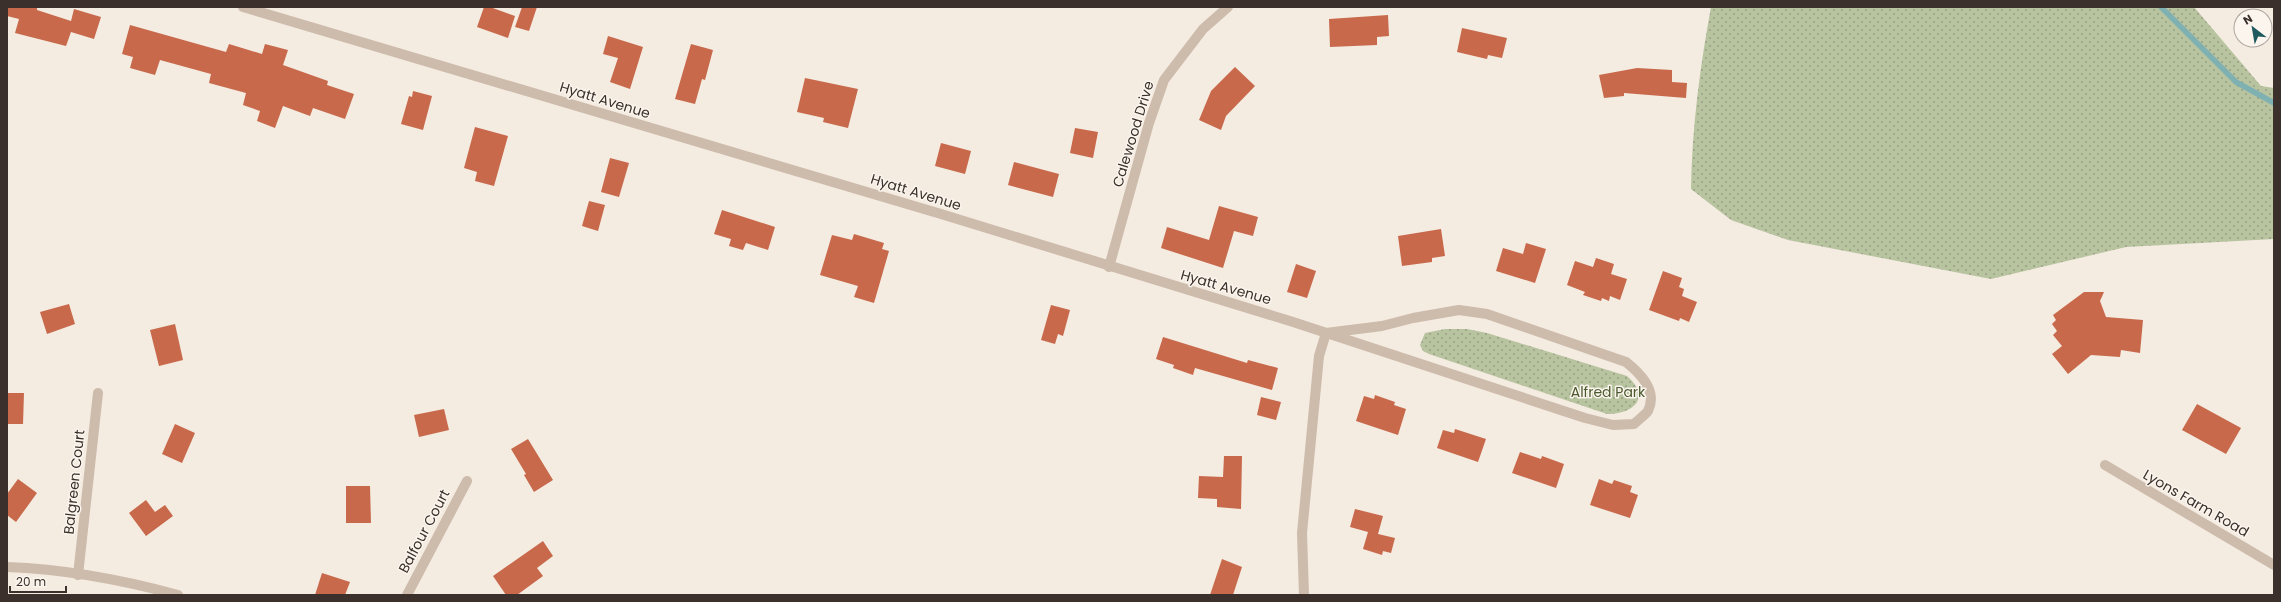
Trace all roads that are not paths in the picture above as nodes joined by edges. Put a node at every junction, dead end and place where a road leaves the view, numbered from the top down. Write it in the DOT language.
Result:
graph roads {
  1 [pos="243,7"];
  2 [pos="1228,7"];
  3 [pos="1109,267"];
  4 [pos="1326,333"];
  5 [pos="98,393"];
  6 [pos="2105,466"];
  7 [pos="467,481"];
  8 [pos="2274,565"];
  9 [pos="7,567"];
  10 [pos="78,575"];
  11 [pos="178,595"];
  12 [pos="407,595"];
  13 [pos="1304,595"];
  1 -- 3 [label="street, Hyatt Avenue"];
  2 -- 3 [label="street, Calewood Drive"];
  3 -- 4 [label="street, Hyatt Avenue"];
  4 -- 4 [label="street"];
  4 -- 13 [label="street"];
  5 -- 10 [label="street, Balgreen Court"];
  6 -- 8 [label="street, Lyons Farm Road"];
  7 -- 12 [label="street, Balfour Court"];
  9 -- 10 [label="street"];
  10 -- 11 [label="street"];
}
